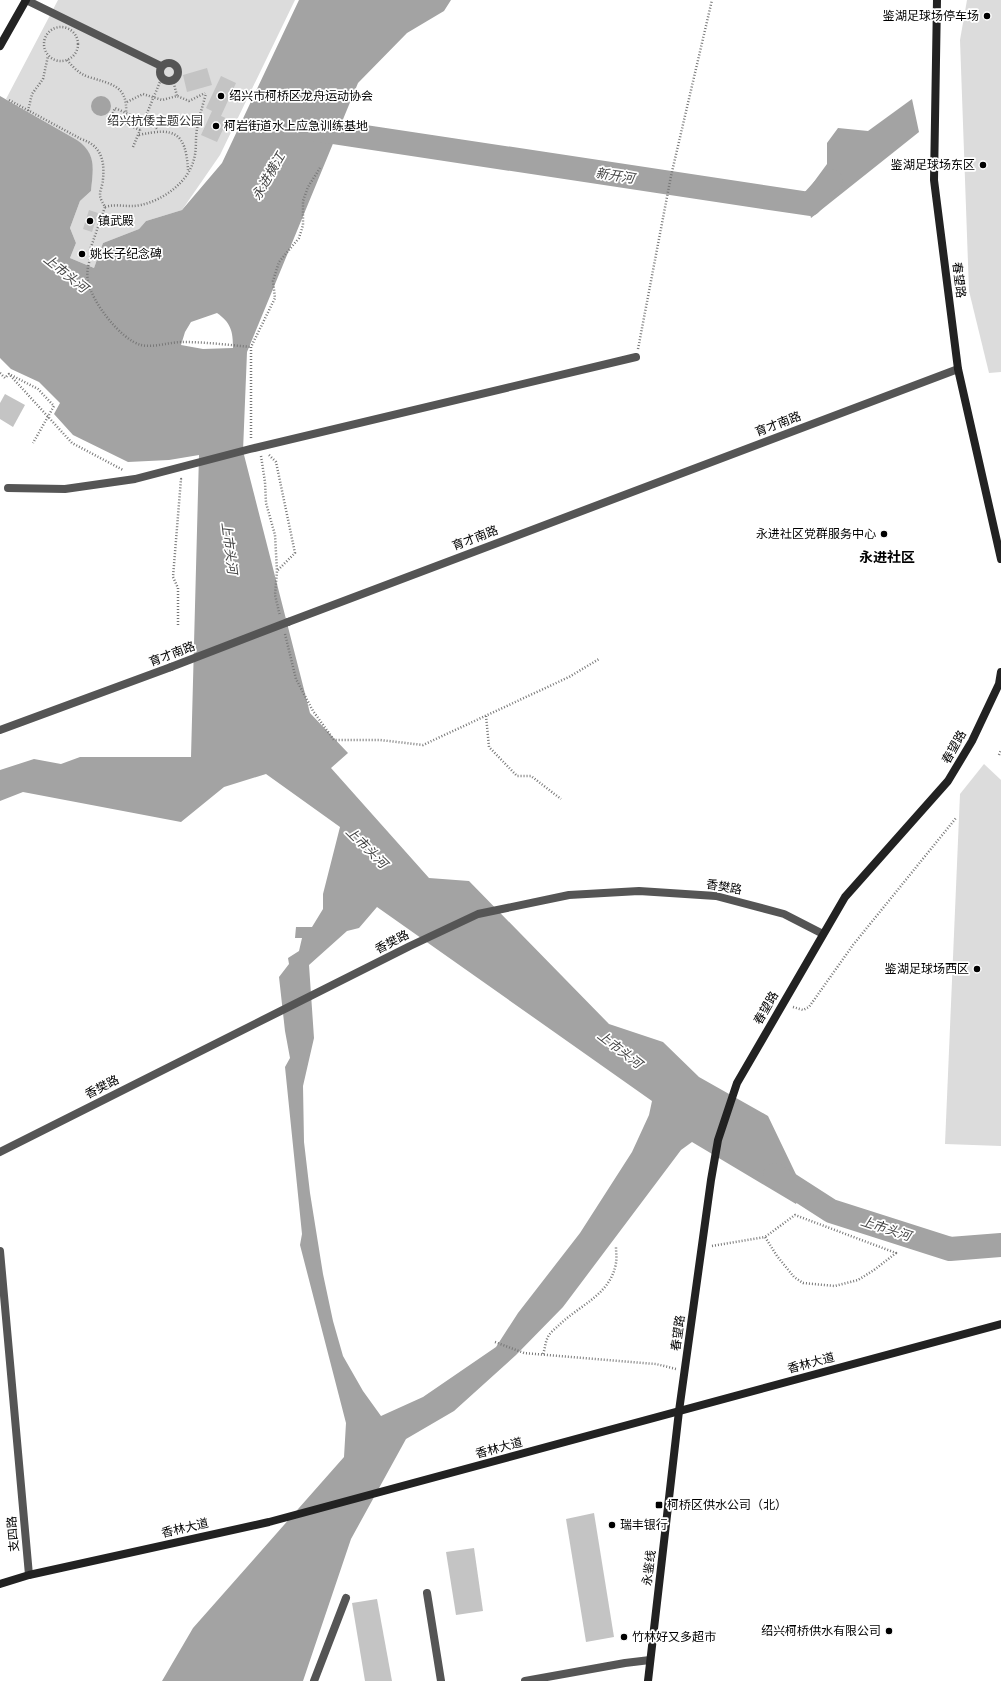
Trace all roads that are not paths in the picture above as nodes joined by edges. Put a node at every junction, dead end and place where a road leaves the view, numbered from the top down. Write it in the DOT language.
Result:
graph roads {
  1 [pos="26,0"];
  2 [pos="938,0"];
  3 [pos="0,46"];
  4 [pos="161,66"];
  5 [pos="636,357"];
  6 [pos="958,369"];
  7 [pos="8,488"];
  8 [pos="1001,559"];
  9 [pos="1001,672"];
  10 [pos="0,730"];
  11 [pos="823,934"];
  12 [pos="0,1152"];
  13 [pos="0,1251"];
  14 [pos="1001,1324"];
  15 [pos="679,1411"];
  16 [pos="29,1575"];
  17 [pos="0,1584"];
  18 [pos="427,1593"];
  19 [pos="346,1598"];
  20 [pos="650,1660"];
  21 [pos="314,1681"];
  22 [pos="441,1681"];
  23 [pos="525,1681"];
  24 [pos="648,1681"];
  1 -- 3 [label="street"];
  1 -- 4 [label="street"];
  2 -- 6 [label="street, 春望路"];
  4 -- 4 [label="street"];
  5 -- 7 [label="street"];
  6 -- 8 [label="street, 春望路"];
  6 -- 10 [label="street, 育才南路, bridge"];
  9 -- 11 [label="street, 春望路"];
  11 -- 12 [label="street, 香樊路"];
  11 -- 15 [label="street, 春望路"];
  13 -- 16 [label="street, 支四路"];
  14 -- 15 [label="street, 香林大道"];
  15 -- 16 [label="street, 香林大道"];
  15 -- 20 [label="street, 永鉴线"];
  16 -- 17 [label="street, 香林大道"];
  18 -- 22 [label="street"];
  19 -- 21 [label="street"];
  20 -- 23 [label="street"];
  20 -- 24 [label="street, 永鉴线"];
}
